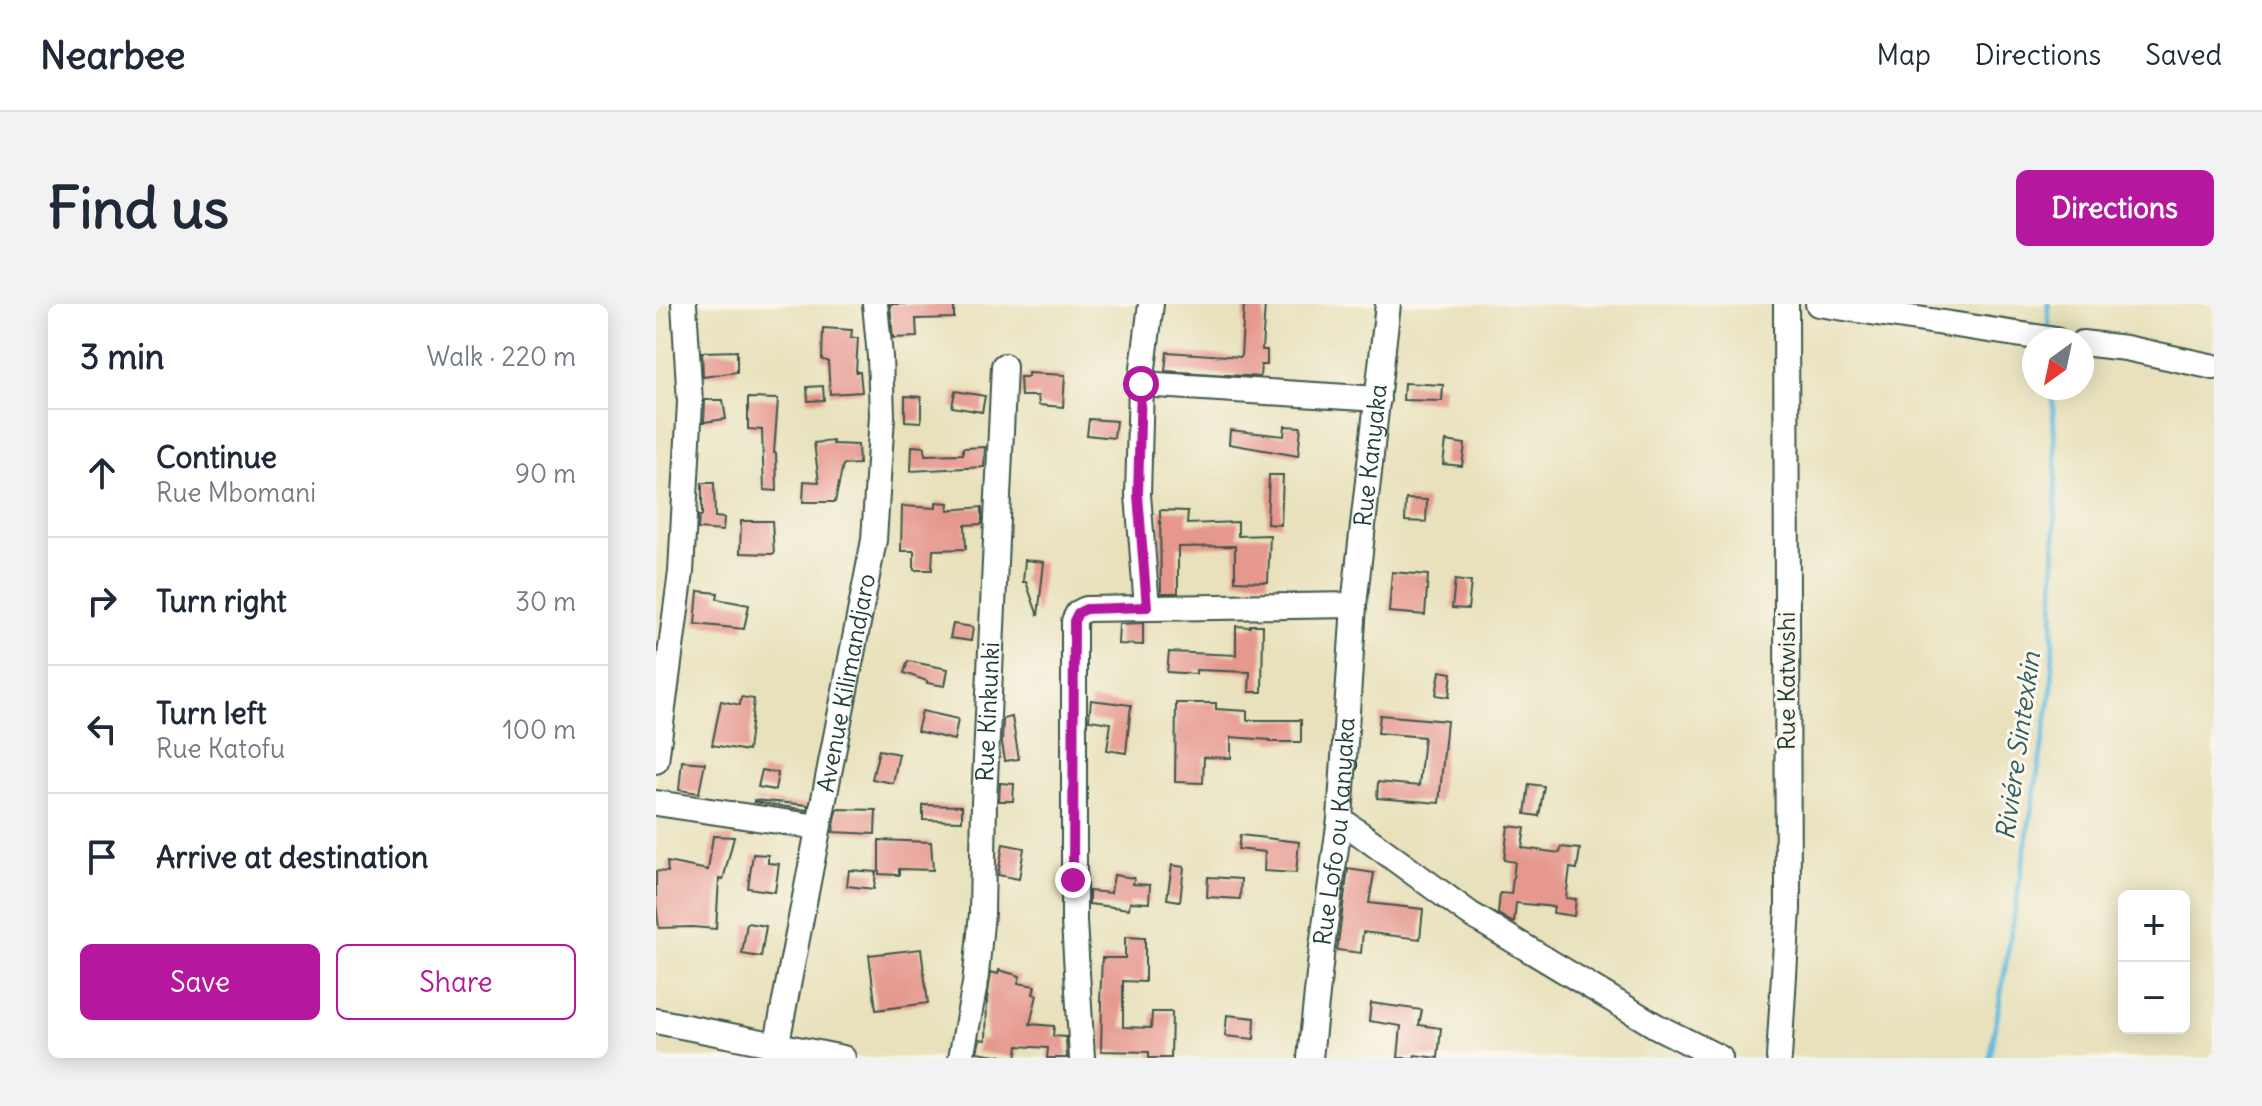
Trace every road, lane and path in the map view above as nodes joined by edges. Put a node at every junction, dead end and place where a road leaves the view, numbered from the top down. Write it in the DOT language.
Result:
graph roads {
  1 [pos="684,304"];
  2 [pos="875,304"];
  3 [pos="1151,304"];
  4 [pos="1388,304"];
  5 [pos="1786,304"];
  6 [pos="1818,304"];
  7 [pos="2022,335"];
  8 [pos="2094,344"];
  9 [pos="1004,366"];
  10 [pos="2214,367"];
  11 [pos="1141,384"];
  12 [pos="1378,399"];
  13 [pos="1354,605"];
  14 [pos="1147,607"];
  15 [pos="656,761"];
  16 [pos="656,803"];
  17 [pos="1340,819"];
  18 [pos="818,827"];
  19 [pos="656,1021"];
  20 [pos="775,1051"];
  21 [pos="843,1058"];
  22 [pos="961,1058"];
  23 [pos="1082,1058"];
  24 [pos="1310,1058"];
  25 [pos="1720,1058"];
  26 [pos="1779,1058"];
  1 -- 15 [label="street"];
  2 -- 18 [label="street, Avenue Kilimandjaro"];
  3 -- 11 [label="street"];
  4 -- 12 [label="street, Rue Kanyaka"];
  5 -- 26 [label="street, Rue Katwishi"];
  6 -- 7 [label="street"];
  8 -- 10 [label="street"];
  9 -- 22 [label="street, Rue Kinkunki"];
  11 -- 12 [label="street"];
  11 -- 14 [label="street"];
  12 -- 13 [label="street, Rue Kanyaka"];
  13 -- 14 [label="street"];
  13 -- 17 [label="street, Rue Lofo ou Kanyaka"];
  14 -- 23 [label="street"];
  16 -- 18 [label="street"];
  17 -- 24 [label="street, Rue Lofo ou Kanyaka"];
  17 -- 25 [label="street"];
  18 -- 20 [label="street, Avenue Kilimandjaro"];
  19 -- 20 [label="street"];
  20 -- 21 [label="street"];
}
